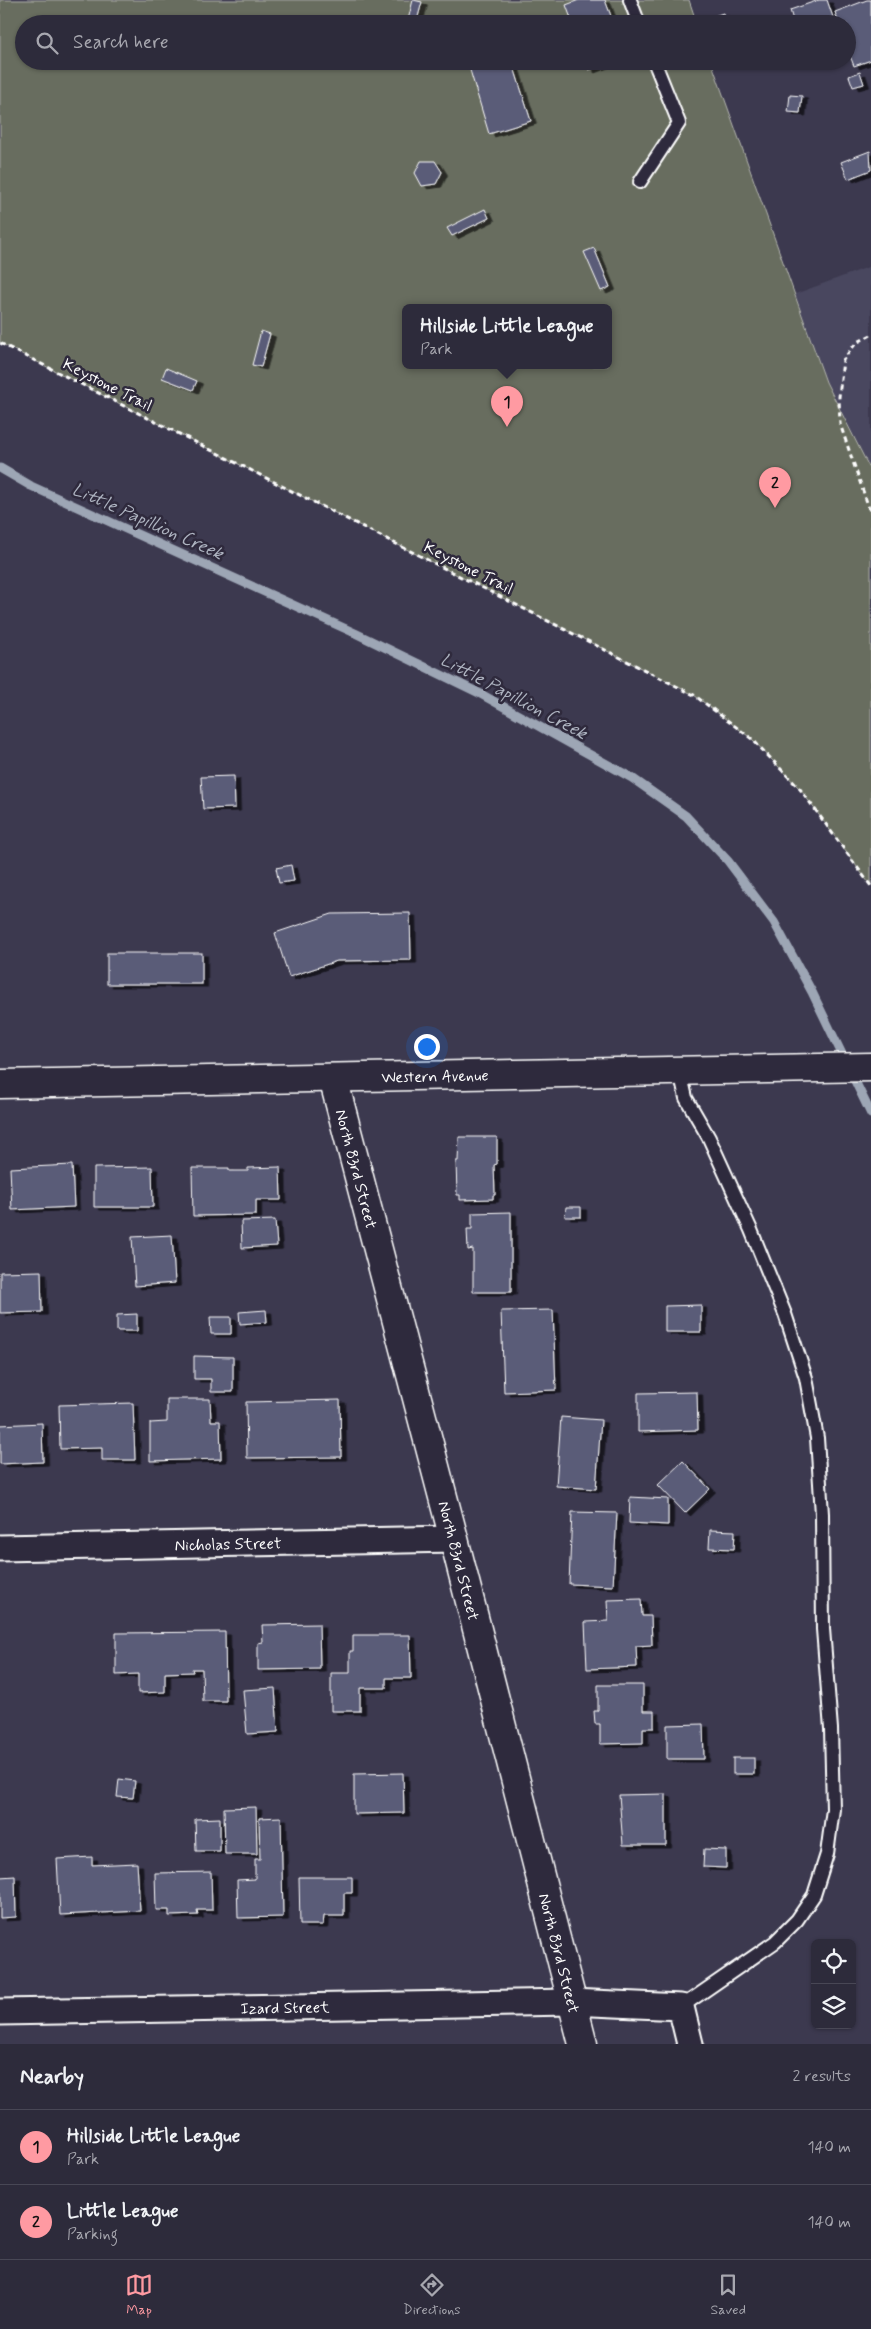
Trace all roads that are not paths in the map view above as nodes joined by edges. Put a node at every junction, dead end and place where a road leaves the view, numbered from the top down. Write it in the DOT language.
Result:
graph roads {
  1 [pos="630,0"];
  2 [pos="636,15"];
  3 [pos="658,70"];
  4 [pos="640,182"];
  5 [pos="871,1067"];
  6 [pos="680,1071"];
  7 [pos="333,1078"];
  8 [pos="0,1084"];
  9 [pos="454,1539"];
  10 [pos="0,1548"];
  11 [pos="571,2002"];
  12 [pos="681,2007"];
  13 [pos="0,2012"];
  14 [pos="583,2044"];
  15 [pos="690,2044"];
  1 -- 2 [label="lane"];
  3 -- 4 [label="lane"];
  5 -- 6 [label="street, Western Avenue"];
  6 -- 7 [label="street, Western Avenue"];
  6 -- 12 [label="lane"];
  7 -- 8 [label="street, Western Avenue"];
  7 -- 9 [label="street, North 83rd Street"];
  9 -- 10 [label="street, Nicholas Street"];
  9 -- 11 [label="street, North 83rd Street"];
  11 -- 12 [label="street, Izard Street"];
  11 -- 13 [label="street, Izard Street"];
  11 -- 14 [label="street, North 83rd Street"];
  12 -- 15 [label="street"];
}
